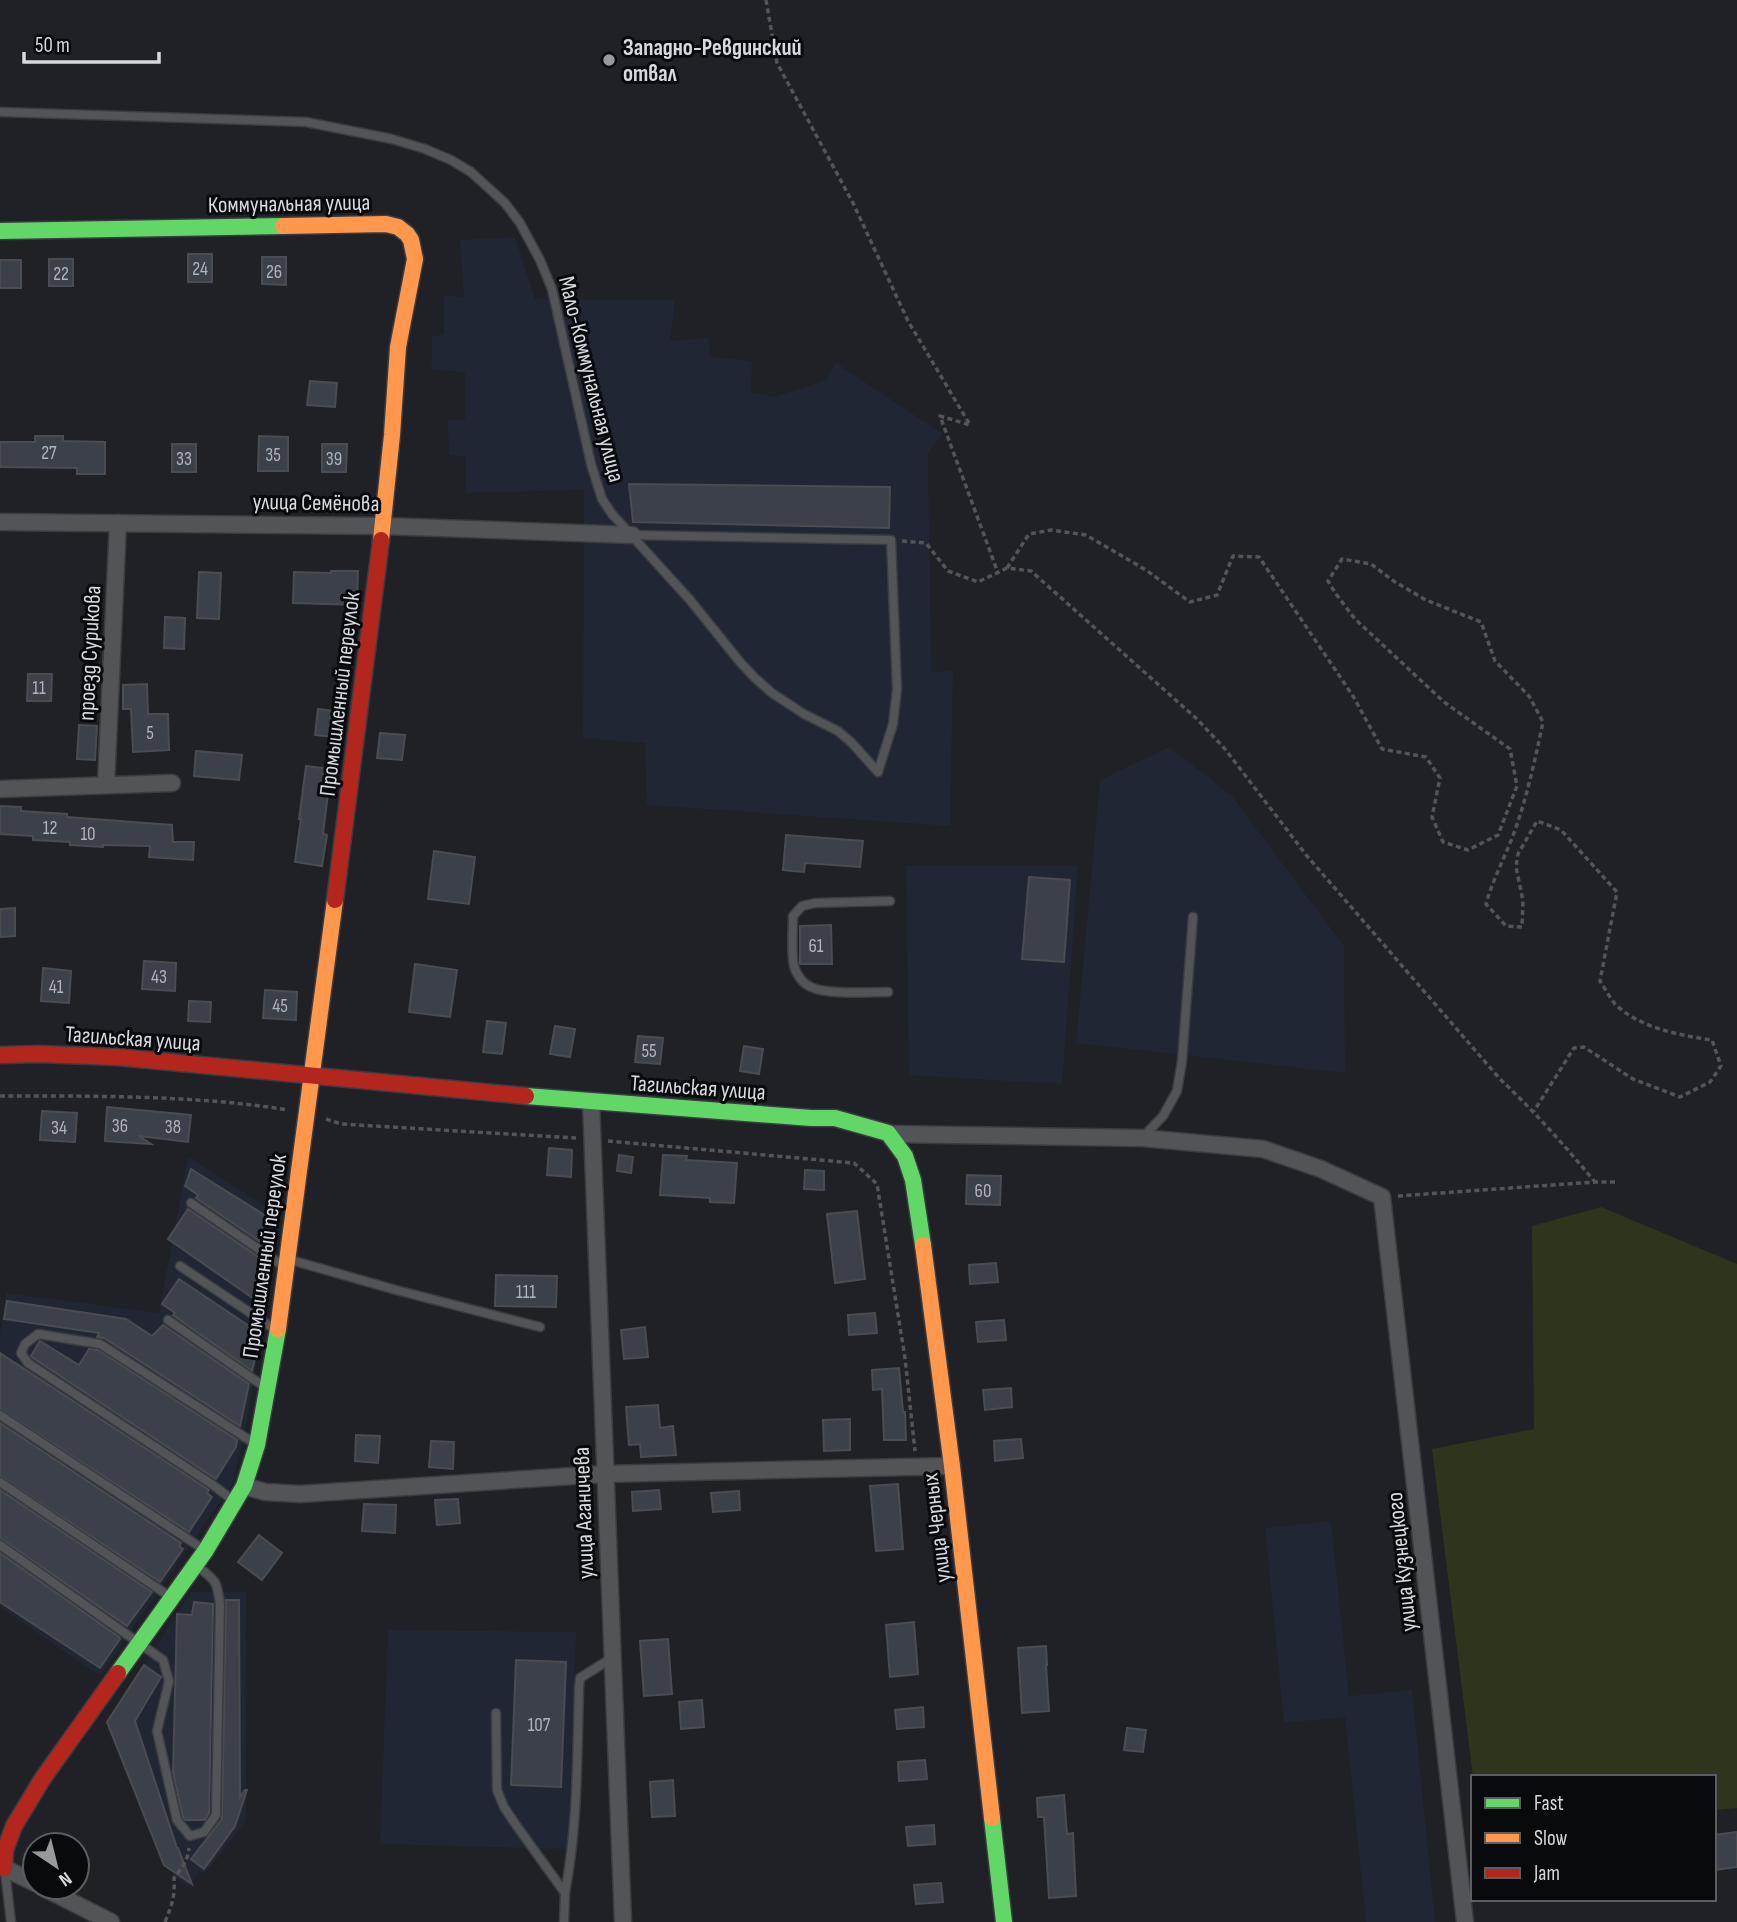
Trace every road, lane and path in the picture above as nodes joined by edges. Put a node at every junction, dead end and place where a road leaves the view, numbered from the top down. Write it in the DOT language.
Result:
graph roads {
  1 [pos="766,0"];
  2 [pos="0,112"];
  3 [pos="0,231"];
  4 [pos="0,522"];
  5 [pos="118,523"];
  6 [pos="383,526"];
  7 [pos="632,535"];
  8 [pos="891,540"];
  9 [pos="1007,568"];
  10 [pos="998,573"];
  11 [pos="172,783"];
  12 [pos="106,785"];
  13 [pos="0,789"];
  14 [pos="890,901"];
  15 [pos="1193,918"];
  16 [pos="888,992"];
  17 [pos="0,1055"];
  18 [pos="313,1077"];
  19 [pos="0,1096"];
  20 [pos="591,1102"];
  21 [pos="1534,1111"];
  22 [pos="307,1114"];
  23 [pos="890,1134"];
  24 [pos="1142,1138"];
  25 [pos="592,1139"];
  26 [pos="1595,1182"];
  27 [pos="1617,1182"];
  28 [pos="1382,1197"];
  29 [pos="191,1203"];
  30 [pos="288,1264"];
  31 [pos="180,1266"];
  32 [pos="168,1320"];
  33 [pos="540,1327"];
  34 [pos="278,1332"];
  35 [pos="268,1390"];
  36 [pos="0,1415"];
  37 [pos="257,1445"];
  38 [pos="952,1466"];
  39 [pos="917,1467"];
  40 [pos="604,1474"];
  41 [pos="0,1482"];
  42 [pos="244,1486"];
  43 [pos="236,1502"];
  44 [pos="0,1545"];
  45 [pos="206,1550"];
  46 [pos="196,1565"];
  47 [pos="172,1598"];
  48 [pos="140,1642"];
  49 [pos="612,1658"];
  50 [pos="496,1713"];
  51 [pos="190,1836"];
  52 [pos="2,1866"];
  53 [pos="21,1876"];
  54 [pos="565,1892"];
  55 [pos="70,1901"];
  56 [pos="11,1922"];
  57 [pos="111,1922"];
  58 [pos="165,1922"];
  59 [pos="564,1922"];
  60 [pos="623,1922"];
  61 [pos="1004,1922"];
  62 [pos="1465,1922"];
  1 -- 10 [label="path"];
  2 -- 7 [label="lane, Мало-Коммунальная улица"];
  3 -- 6 [label="street, Коммунальная улица"];
  4 -- 5 [label="street, улица Семёнова"];
  5 -- 6 [label="street, улица Семёнова"];
  5 -- 12 [label="street, проезд Сурикова"];
  6 -- 7 [label="street, улица Семёнова"];
  6 -- 18 [label="street, Промышленный переулок"];
  7 -- 8 [label="lane"];
  7 -- 8 [label="lane, Мало-Коммунальная улица"];
  8 -- 10 [label="path"];
  9 -- 10 [label="path"];
  9 -- 21 [label="path"];
  9 -- 21 [label="path"];
  11 -- 12 [label="street"];
  12 -- 13 [label="street"];
  14 -- 16 [label="lane"];
  15 -- 24 [label="lane"];
  17 -- 18 [label="street, Тагильская улица"];
  18 -- 20 [label="street, Тагильская улица"];
  18 -- 22 [label="street, Промышленный переулок"];
  19 -- 22 [label="path"];
  20 -- 23 [label="street, Тагильская улица"];
  20 -- 25 [label="street, улица Аганичева"];
  21 -- 26 [label="path"];
  22 -- 25 [label="path"];
  22 -- 30 [label="street, Промышленный переулок"];
  23 -- 24 [label="street, Тагильская улица"];
  23 -- 38 [label="street, улица Черных"];
  24 -- 28 [label="street, Тагильская улица"];
  25 -- 39 [label="path"];
  25 -- 40 [label="street, улица Аганичева"];
  26 -- 27 [label="path"];
  26 -- 28 [label="path"];
  28 -- 62 [label="street, улица Кузнецкого"];
  29 -- 30 [label="lane"];
  30 -- 33 [label="lane"];
  30 -- 34 [label="street, Промышленный переулок"];
  31 -- 34 [label="lane"];
  32 -- 35 [label="lane"];
  34 -- 35 [label="street, Промышленный переулок"];
  35 -- 37 [label="street, Промышленный переулок"];
  36 -- 45 [label="lane"];
  37 -- 42 [label="street, Промышленный переулок"];
  37 -- 43 [label="lane"];
  38 -- 39 [label="street"];
  38 -- 61 [label="street, улица Черных"];
  39 -- 40 [label="street"];
  40 -- 42 [label="street"];
  40 -- 49 [label="street, улица Аганичева"];
  41 -- 47 [label="lane"];
  42 -- 43 [label="street, Промышленный переулок"];
  43 -- 45 [label="street, Промышленный переулок"];
  44 -- 48 [label="lane"];
  45 -- 46 [label="street, Промышленный переулок"];
  46 -- 47 [label="street, Промышленный переулок"];
  46 -- 51 [label="lane"];
  47 -- 48 [label="street, Промышленный переулок"];
  48 -- 51 [label="lane"];
  48 -- 52 [label="street, Промышленный переулок"];
  49 -- 54 [label="lane"];
  49 -- 60 [label="street, улица Аганичева"];
  50 -- 54 [label="lane"];
  51 -- 58 [label="path"];
  52 -- 53 [label="street"];
  52 -- 56 [label="lane, Промышленный переулок"];
  54 -- 59 [label="lane"];
  55 -- 57 [label="street"];
}
